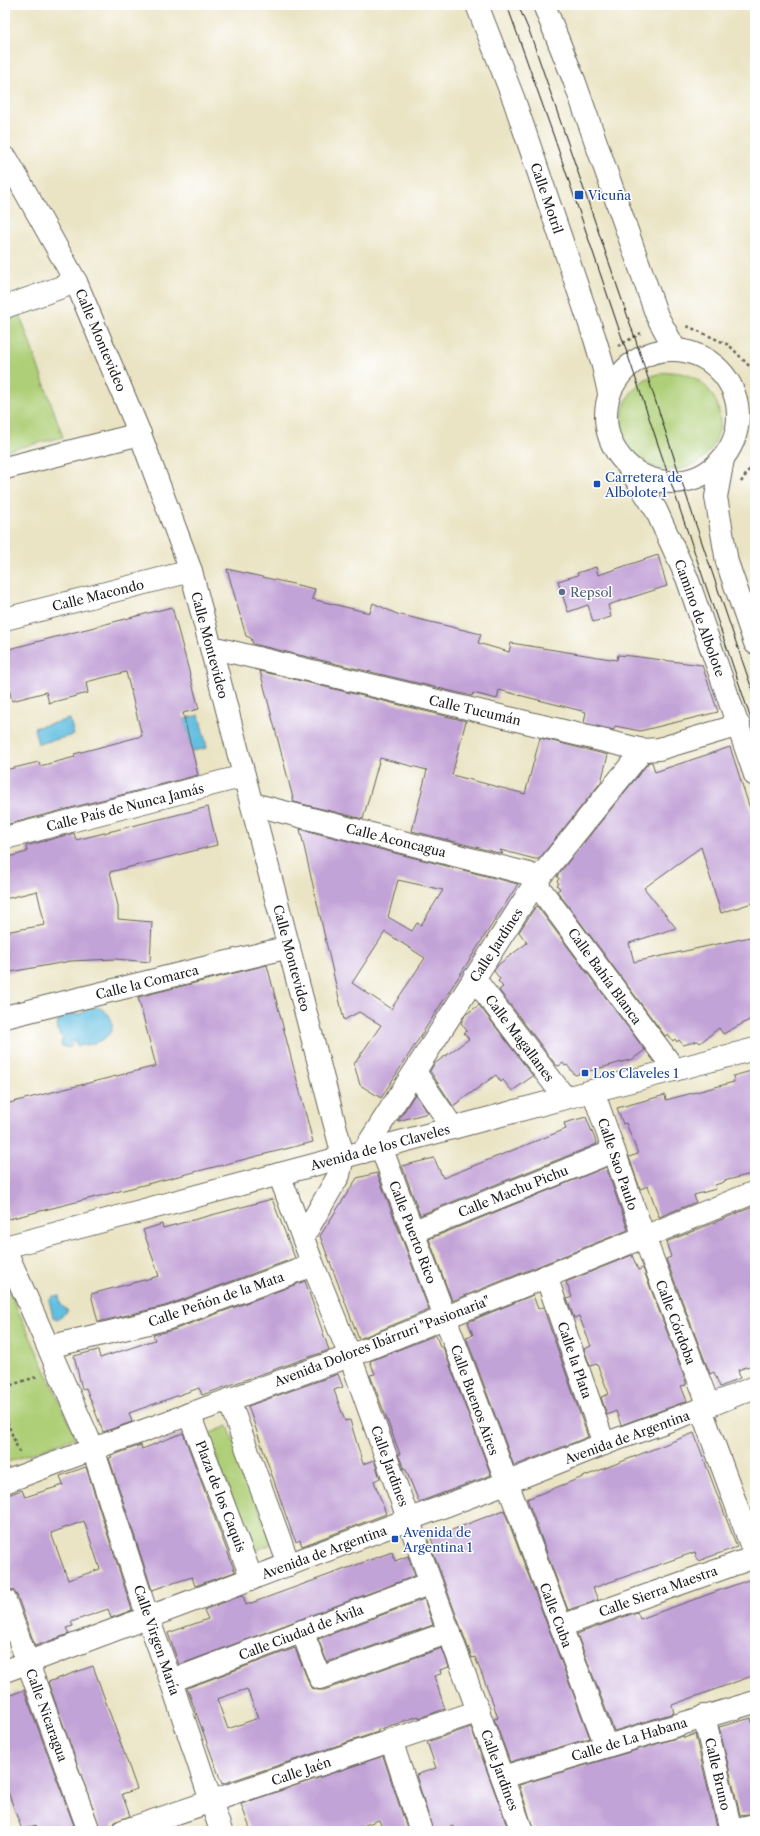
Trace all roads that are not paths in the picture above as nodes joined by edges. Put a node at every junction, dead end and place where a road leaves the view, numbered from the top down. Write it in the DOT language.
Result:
graph roads {
  1 [pos="477,5"];
  2 [pos="544,5"];
  3 [pos="6,159"];
  4 [pos="76,282"];
  5 [pos="5,307"];
  6 [pos="675,349"];
  7 [pos="609,393"];
  8 [pos="140,434"];
  9 [pos="723,459"];
  10 [pos="628,467"];
  11 [pos="5,468"];
  12 [pos="191,571"];
  13 [pos="5,619"];
  14 [pos="755,644"];
  15 [pos="211,647"];
  16 [pos="738,725"];
  17 [pos="643,750"];
  18 [pos="244,776"];
  19 [pos="755,776"];
  20 [pos="252,804"];
  21 [pos="5,838"];
  22 [pos="536,882"];
  23 [pos="289,947"];
  24 [pos="474,978"];
  25 [pos="5,1017"];
  26 [pos="755,1049"];
  27 [pos="675,1070"];
  28 [pos="416,1072"];
  29 [pos="593,1091"];
  30 [pos="565,1098"];
  31 [pos="453,1128"];
  32 [pos="614,1151"];
  33 [pos="362,1152"];
  34 [pos="280,1174"];
  35 [pos="755,1192"];
  36 [pos="412,1232"];
  37 [pos="644,1237"];
  38 [pos="303,1238"];
  39 [pos="5,1248"];
  40 [pos="312,1265"];
  41 [pos="546,1276"];
  42 [pos="445,1317"];
  43 [pos="48,1347"];
  44 [pos="350,1356"];
  45 [pos="755,1387"];
  46 [pos="229,1400"];
  47 [pos="705,1408"];
  48 [pos="189,1414"];
  49 [pos="604,1444"];
  50 [pos="93,1449"];
  51 [pos="5,1482"];
  52 [pos="506,1484"];
  53 [pos="409,1520"];
  54 [pos="755,1556"];
  55 [pos="289,1565"];
  56 [pos="252,1578"];
  57 [pos="431,1583"];
  58 [pos="5,1600"];
  59 [pos="148,1618"];
  60 [pos="561,1626"];
  61 [pos="302,1631"];
  62 [pos="450,1632"];
  63 [pos="28,1663"];
  64 [pos="5,1671"];
  65 [pos="171,1681"];
  66 [pos="755,1702"];
  67 [pos="479,1711"];
  68 [pos="704,1716"];
  69 [pos="391,1740"];
  70 [pos="606,1746"];
  71 [pos="503,1777"];
  72 [pos="212,1801"];
  73 [pos="755,1825"];
  74 [pos="731,1830"];
  75 [pos="89,1831"];
  76 [pos="123,1831"];
  77 [pos="221,1831"];
  78 [pos="421,1831"];
  79 [pos="522,1831"];
  1 -- 7 [label="street, Calle Motril"];
  2 -- 6 [label="street"];
  3 -- 4 [label="street, Calle Montevideo"];
  4 -- 5 [label="street"];
  4 -- 8 [label="street, Calle Montevideo"];
  6 -- 7 [label="street"];
  6 -- 9 [label="street"];
  7 -- 10 [label="street"];
  8 -- 11 [label="street"];
  8 -- 12 [label="street, Calle Montevideo"];
  9 -- 10 [label="street"];
  9 -- 14 [label="street"];
  10 -- 16 [label="street, Camino de Albolote"];
  12 -- 13 [label="street, Calle Macondo"];
  12 -- 15 [label="street, Calle Montevideo"];
  15 -- 17 [label="street, Calle Tucumán"];
  15 -- 18 [label="street, Calle Montevideo"];
  16 -- 17 [label="street, Calle Tucumán"];
  16 -- 19 [label="street, Camino de Albolote"];
  17 -- 22 [label="street, Calle Jardines"];
  18 -- 20 [label="street, Calle Montevideo"];
  18 -- 21 [label="street, Calle País de Nunca Jamás"];
  20 -- 22 [label="street, Calle Aconcagua"];
  20 -- 23 [label="street, Calle Montevideo"];
  22 -- 24 [label="street, Calle Jardines"];
  22 -- 27 [label="street, Calle Bahía Blanca"];
  23 -- 25 [label="street, Calle la Comarca"];
  23 -- 33 [label="street, Calle Montevideo"];
  24 -- 28 [label="street, Calle Jardines"];
  24 -- 30 [label="street, Calle Magallanes"];
  26 -- 27 [label="street, Avenida de los Claveles"];
  27 -- 29 [label="street, Avenida de los Claveles"];
  28 -- 31 [label="street"];
  28 -- 33 [label="street, Calle Jardines"];
  29 -- 30 [label="street, Avenida de los Claveles"];
  29 -- 32 [label="street, Calle Sao Paulo"];
  30 -- 31 [label="street, Avenida de los Claveles"];
  31 -- 33 [label="street, Avenida de los Claveles"];
  32 -- 36 [label="street, Calle Machu Pichu"];
  32 -- 37 [label="street, Calle Sao Paulo"];
  33 -- 34 [label="street, Avenida de los Claveles"];
  33 -- 36 [label="street, Calle Puerto Rico"];
  33 -- 38 [label="street, Calle Jardines"];
  34 -- 38 [label="street, Calle Jardines"];
  34 -- 39 [label="street, Avenida de los Claveles"];
  35 -- 37 [label="street, Avenida Dolores Ibárruri \"Pasionaria\""];
  36 -- 42 [label="street, Calle Puerto Rico"];
  37 -- 41 [label="street, Avenida Dolores Ibárruri \"Pasionaria\""];
  37 -- 47 [label="street, Calle Córdoba"];
  38 -- 40 [label="street, Calle Jardines"];
  39 -- 43 [label="street, Calle Virgen María"];
  40 -- 43 [label="street, Calle Peñón de la Mata"];
  40 -- 44 [label="street, Calle Jardines"];
  41 -- 42 [label="street, Avenida Dolores Ibárruri \"Pasionaria\""];
  41 -- 49 [label="street, Calle la Plata"];
  42 -- 44 [label="street, Avenida Dolores Ibárruri \"Pasionaria\""];
  42 -- 52 [label="street, Calle Buenos Aires"];
  43 -- 50 [label="street, Calle Virgen María"];
  44 -- 46 [label="street, Avenida Dolores Ibárruri \"Pasionaria\""];
  44 -- 53 [label="street, Calle Jardines"];
  45 -- 47 [label="street, Avenida de Argentina"];
  46 -- 48 [label="street, Avenida Dolores Ibárruri \"Pasionaria\""];
  46 -- 55 [label="street"];
  47 -- 49 [label="street, Avenida de Argentina"];
  47 -- 54 [label="street, Calle Córdoba"];
  48 -- 50 [label="street, Avenida Dolores Ibárruri \"Pasionaria\""];
  48 -- 56 [label="street, Plaza de los Caquis"];
  49 -- 52 [label="street, Avenida de Argentina"];
  50 -- 51 [label="street, Avenida Dolores Ibárruri \"Pasionaria\""];
  50 -- 59 [label="street, Calle Virgen María"];
  52 -- 53 [label="street, Avenida de Argentina"];
  52 -- 60 [label="street, Calle Cuba"];
  53 -- 55 [label="street, Avenida de Argentina"];
  53 -- 57 [label="street, Calle Jardines"];
  54 -- 60 [label="street, Calle Sierra Maestra"];
  55 -- 56 [label="street, Avenida de Argentina"];
  56 -- 59 [label="street, Avenida de Argentina"];
  57 -- 61 [label="street, Calle Ciudad de Ávila"];
  57 -- 62 [label="street, Calle Jardines"];
  58 -- 63 [label="street, Calle Nicaragua"];
  59 -- 63 [label="street, Avenida de Argentina"];
  59 -- 65 [label="street, Calle Virgen María"];
  60 -- 70 [label="street, Calle Cuba"];
  61 -- 62 [label="street"];
  61 -- 65 [label="street, Calle Ciudad de Ávila"];
  62 -- 67 [label="street, Calle Jardines"];
  63 -- 64 [label="street, Avenida de Argentina"];
  63 -- 75 [label="street, Calle Nicaragua"];
  65 -- 72 [label="street, Calle Virgen María"];
  66 -- 68 [label="street, Calle de La Habana"];
  67 -- 69 [label="street, Calle Jaén"];
  67 -- 71 [label="street, Calle Jardines"];
  68 -- 70 [label="street, Calle de La Habana"];
  68 -- 74 [label="street, Calle Bruno"];
  69 -- 72 [label="street, Calle Jaén"];
  69 -- 78 [label="street"];
  70 -- 71 [label="street, Calle de La Habana"];
  71 -- 79 [label="street, Calle Jardines"];
  72 -- 76 [label="street, Calle Jaén"];
  72 -- 77 [label="street, Calle Virgen María"];
  73 -- 74 [label="street"];
}
